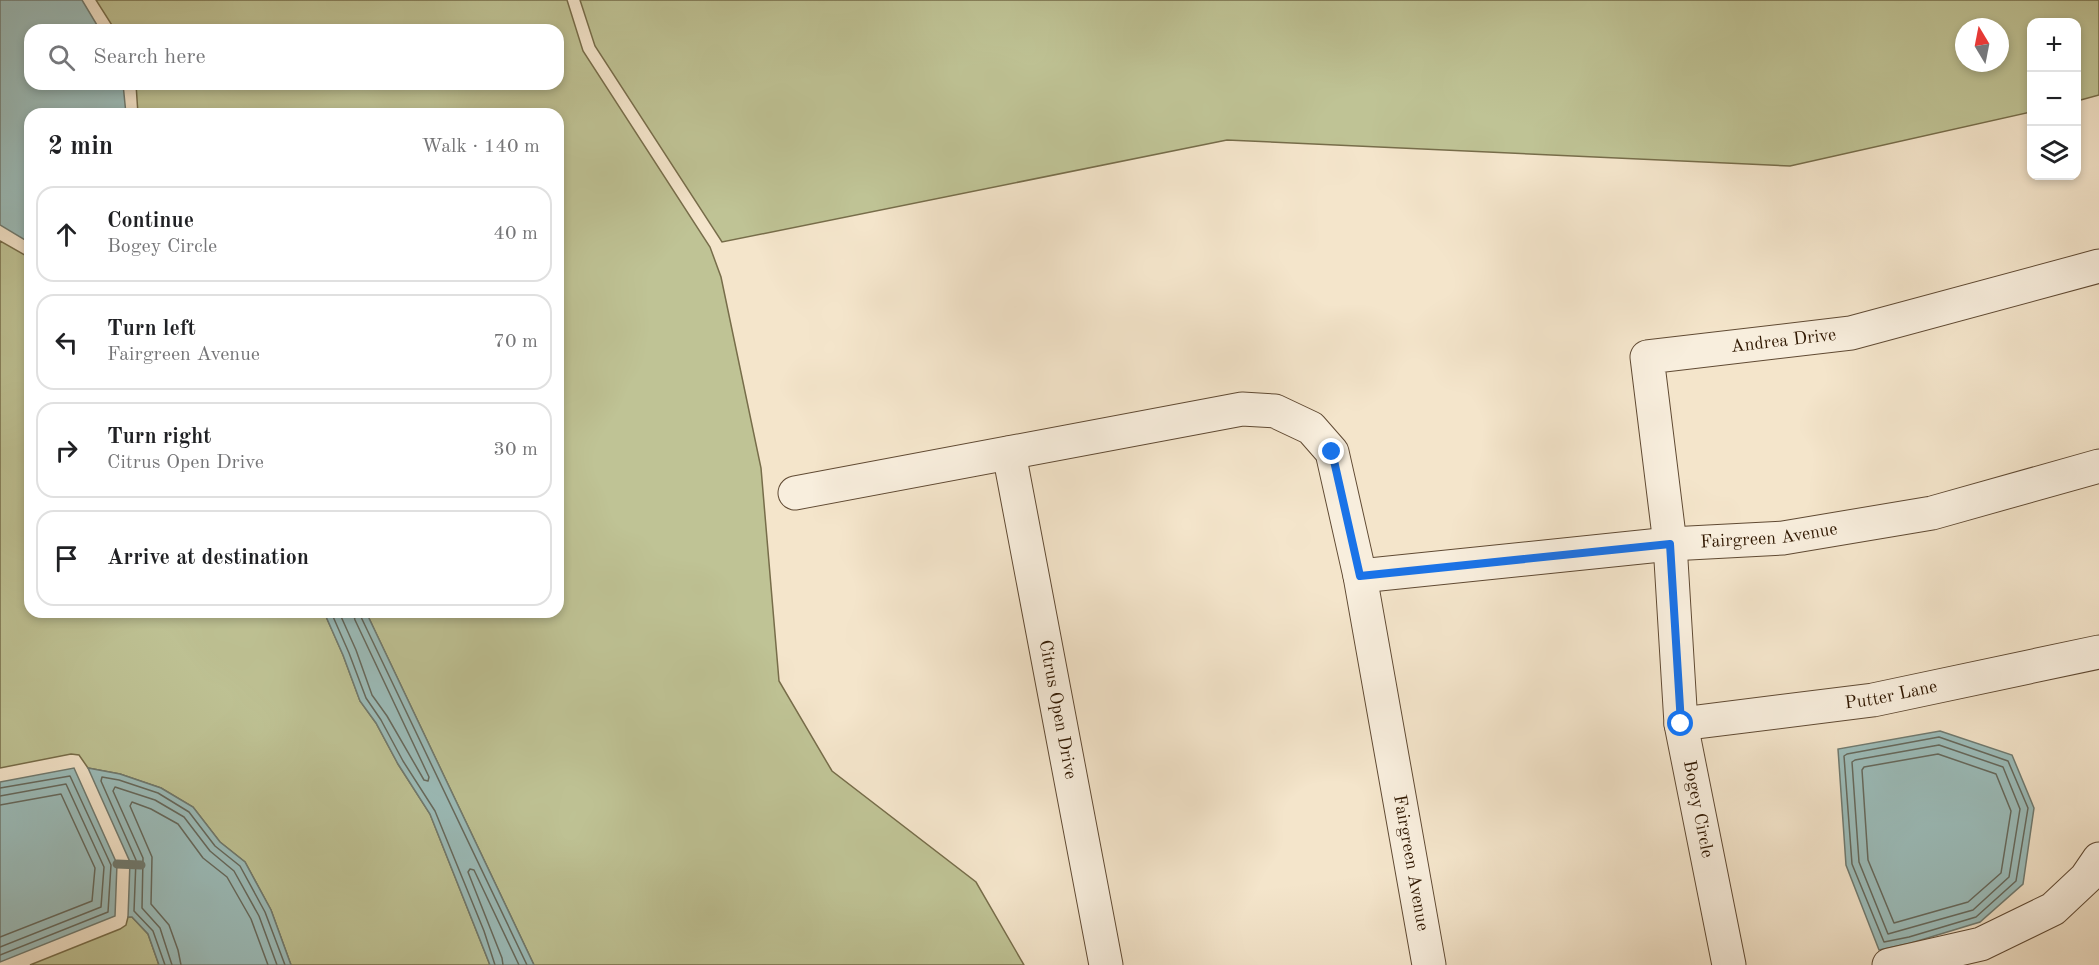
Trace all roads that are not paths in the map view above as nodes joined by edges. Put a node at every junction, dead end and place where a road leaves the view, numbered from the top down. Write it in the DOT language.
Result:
graph roads {
  1 [pos="2099,266"];
  2 [pos="1009,453"];
  3 [pos="2099,466"];
  4 [pos="795,494"];
  5 [pos="1670,544"];
  6 [pos="1360,576"];
  7 [pos="2099,652"];
  8 [pos="1681,724"];
  9 [pos="2099,859"];
  10 [pos="1106,965"];
  11 [pos="1429,965"];
  12 [pos="1730,965"];
  13 [pos="1889,965"];
  1 -- 5 [label="street, Andrea Drive"];
  2 -- 4 [label="street"];
  2 -- 6 [label="street"];
  2 -- 10 [label="street, Citrus Open Drive"];
  3 -- 5 [label="street, Fairgreen Avenue"];
  5 -- 6 [label="street, Fairgreen Avenue"];
  5 -- 8 [label="street, Bogey Circle"];
  6 -- 11 [label="street, Fairgreen Avenue"];
  7 -- 8 [label="street, Putter Lane"];
  8 -- 12 [label="street, Bogey Circle"];
  9 -- 13 [label="street"];
}
